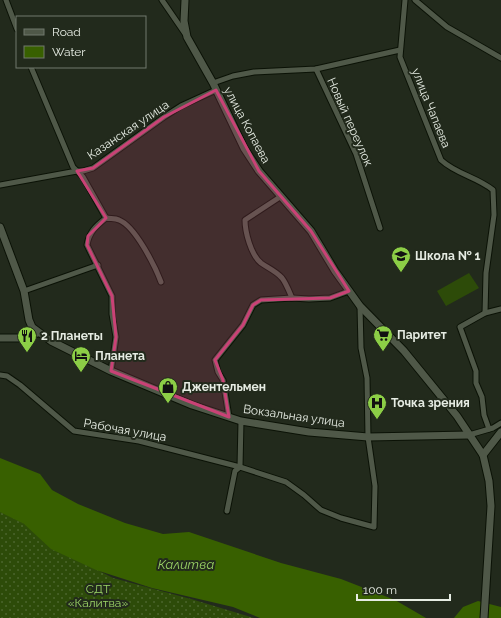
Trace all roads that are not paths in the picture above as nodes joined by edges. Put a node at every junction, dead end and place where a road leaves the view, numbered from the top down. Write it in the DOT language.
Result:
graph roads {
  1 [pos="6,0"];
  2 [pos="162,0"];
  3 [pos="185,0"];
  4 [pos="405,0"];
  5 [pos="415,0"];
  6 [pos="16,26"];
  7 [pos="187,37"];
  8 [pos="400,50"];
  9 [pos="501,58"];
  10 [pos="32,68"];
  11 [pos="316,69"];
  12 [pos="213,83"];
  13 [pos="216,90"];
  14 [pos="77,171"];
  15 [pos="0,185"];
  16 [pos="280,197"];
  17 [pos="106,218"];
  18 [pos="0,227"];
  19 [pos="380,228"];
  20 [pos="98,265"];
  21 [pos="161,282"];
  22 [pos="24,291"];
  23 [pos="349,291"];
  24 [pos="292,298"];
  25 [pos="360,306"];
  26 [pos="501,309"];
  27 [pos="485,313"];
  28 [pos="38,332"];
  29 [pos="0,338"];
  30 [pos="111,371"];
  31 [pos="0,375"];
  32 [pos="229,417"];
  33 [pos="241,421"];
  34 [pos="501,423"];
  35 [pos="490,429"];
  36 [pos="501,432"];
  37 [pos="469,434"];
  38 [pos="368,437"];
  39 [pos="483,455"];
  40 [pos="240,467"];
  41 [pos="227,511"];
  42 [pos="484,618"];
  1 -- 6 [label="street"];
  2 -- 7 [label="street"];
  3 -- 7 [label="main road, улица Копаева"];
  4 -- 8 [label="street, улица Чапаева"];
  5 -- 9 [label="street"];
  7 -- 12 [label="main road, улица Копаева"];
  8 -- 11 [label="street"];
  8 -- 27 [label="street, улица Чапаева"];
  10 -- 14 [label="street"];
  11 -- 12 [label="street"];
  11 -- 19 [label="street, Новый переулок"];
  12 -- 13 [label="main road, улица Копаева"];
  13 -- 14 [label="street, Казанская улица"];
  13 -- 16 [label="main road, улица Копаева"];
  14 -- 15 [label="street, Казанская улица"];
  14 -- 17 [label="street"];
  16 -- 23 [label="main road, улица Копаева"];
  16 -- 24 [label="street"];
  17 -- 20 [label="street"];
  17 -- 21 [label="street"];
  18 -- 22 [label="main road"];
  20 -- 22 [label="street"];
  20 -- 30 [label="street"];
  22 -- 28 [label="main road, Вокзальная улица"];
  23 -- 24 [label="street"];
  23 -- 25 [label="main road, улица Копаева"];
  24 -- 32 [label="street"];
  25 -- 37 [label="main road, улица Копаева"];
  25 -- 38 [label="street"];
  26 -- 27 [label="street"];
  27 -- 35 [label="street"];
  28 -- 29 [label="main road"];
  28 -- 30 [label="main road, Вокзальная улица"];
  30 -- 32 [label="main road, Вокзальная улица"];
  31 -- 40 [label="street, Рабочая улица"];
  32 -- 33 [label="main road, Вокзальная улица"];
  33 -- 38 [label="main road, Вокзальная улица"];
  33 -- 40 [label="street"];
  34 -- 35 [label="street"];
  35 -- 37 [label="street"];
  36 -- 39 [label="main road"];
  37 -- 38 [label="main road, Вокзальная улица"];
  37 -- 39 [label="main road, улица Копаева"];
  38 -- 40 [label="street, Рабочая улица"];
  39 -- 42 [label="main road"];
  40 -- 41 [label="street"];
}
